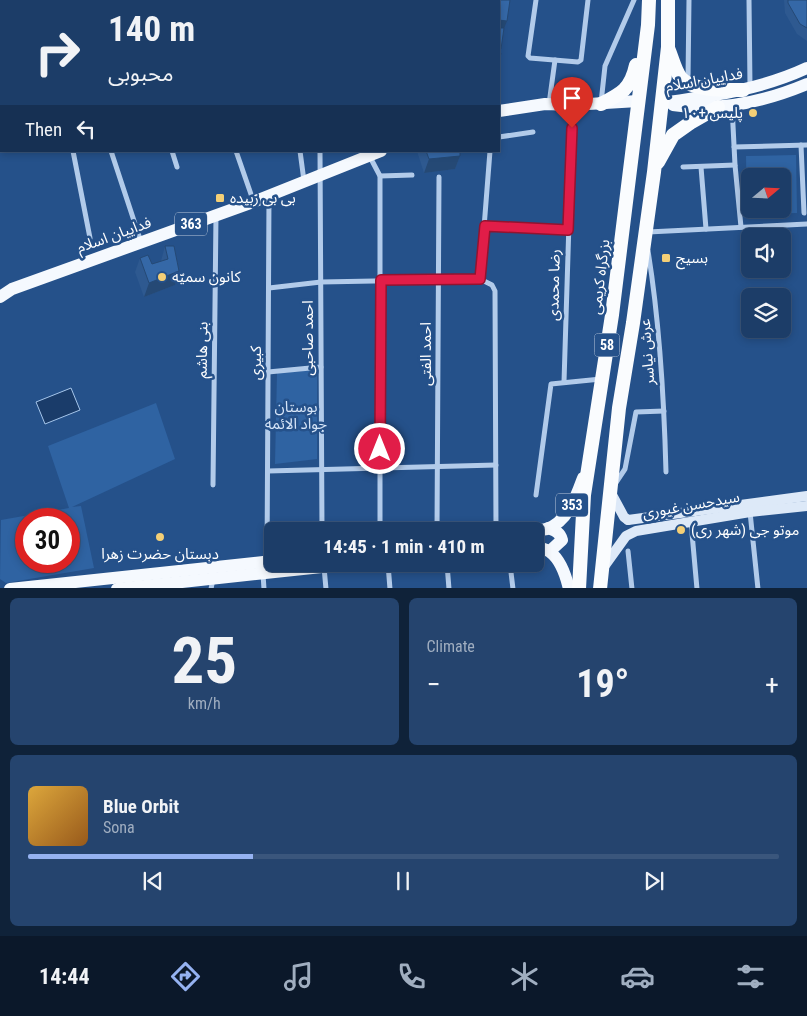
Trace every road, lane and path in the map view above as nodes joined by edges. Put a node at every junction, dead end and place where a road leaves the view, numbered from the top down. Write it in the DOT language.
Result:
graph roads {
  1 [pos="536,0"];
  2 [pos="588,0"];
  3 [pos="634,0"];
  4 [pos="649,0"];
  5 [pos="668,0"];
  6 [pos="688,0"];
  7 [pos="749,0"];
  8 [pos="668,47"];
  9 [pos="555,60"];
  10 [pos="807,68"];
  11 [pos="688,83"];
  12 [pos="807,84"];
  13 [pos="746,90"];
  14 [pos="638,101"];
  15 [pos="549,104"];
  16 [pos="601,104"];
  17 [pos="661,104"];
  18 [pos="725,107"];
  19 [pos="500,111"];
  20 [pos="572,128"];
  21 [pos="534,132"];
  22 [pos="500,137"];
  23 [pos="804,145"];
  24 [pos="734,147"];
  25 [pos="73,152"];
  26 [pos="111,152"];
  27 [pos="172,152"];
  28 [pos="236,152"];
  29 [pos="300,152"];
  30 [pos="320,152"];
  31 [pos="490,152"];
  32 [pos="376,154"];
  33 [pos="735,165"];
  34 [pos="177,167"];
  35 [pos="684,167"];
  36 [pos="701,167"];
  37 [pos="654,172"];
  38 [pos="320,175"];
  39 [pos="412,175"];
  40 [pos="380,176"];
  41 [pos="439,177"];
  42 [pos="304,181"];
  43 [pos="269,195"];
  44 [pos="253,202"];
  45 [pos="804,213"];
  46 [pos="216,215"];
  47 [pos="807,224"];
  48 [pos="485,226"];
  49 [pos="741,227"];
  50 [pos="706,229"];
  51 [pos="568,230"];
  52 [pos="646,232"];
  53 [pos="90,238"];
  54 [pos="142,242"];
  55 [pos="480,279"];
  56 [pos="381,280"];
  57 [pos="438,280"];
  58 [pos="320,282"];
  59 [pos="6,288"];
  60 [pos="269,288"];
  61 [pos="0,297"];
  62 [pos="612,314"];
  63 [pos="634,323"];
  64 [pos="321,367"];
  65 [pos="268,372"];
  66 [pos="602,379"];
  67 [pos="564,382"];
  68 [pos="664,411"];
  69 [pos="590,456"];
  70 [pos="496,465"];
  71 [pos="438,466"];
  72 [pos="380,468"];
  73 [pos="322,469"];
  74 [pos="268,471"];
  75 [pos="666,472"];
  76 [pos="213,485"];
  77 [pos="610,491"];
  78 [pos="536,494"];
  79 [pos="807,496"];
  80 [pos="807,506"];
  81 [pos="750,512"];
  82 [pos="628,520"];
  83 [pos="267,522"];
  84 [pos="322,522"];
  85 [pos="380,522"];
  86 [pos="438,522"];
  87 [pos="496,522"];
  88 [pos="691,522"];
  89 [pos="548,528"];
  90 [pos="544,529"];
  91 [pos="630,533"];
  92 [pos="544,549"];
  93 [pos="550,551"];
  94 [pos="628,551"];
  95 [pos="264,565"];
  96 [pos="264,566"];
  97 [pos="266,572"];
  98 [pos="325,572"];
  99 [pos="389,572"];
  100 [pos="448,572"];
  101 [pos="511,572"];
  102 [pos="600,572"];
  103 [pos="212,583"];
  104 [pos="10,588"];
  105 [pos="117,588"];
  106 [pos="264,588"];
  107 [pos="326,588"];
  108 [pos="390,588"];
  109 [pos="449,588"];
  110 [pos="512,588"];
  111 [pos="569,588"];
  112 [pos="579,588"];
  113 [pos="600,588"];
  114 [pos="632,588"];
  115 [pos="696,588"];
  116 [pos="758,588"];
  1 -- 9 [label="street"];
  2 -- 9 [label="street"];
  3 -- 16 [label="street"];
  4 -- 14 [label="highway, بزرگراه کریمی / 58"];
  4 -- 16 [label="highway"];
  5 -- 8 [label="highway, 58"];
  6 -- 11 [label="street"];
  7 -- 13 [label="street"];
  8 -- 11 [label="highway"];
  8 -- 17 [label="highway, 58"];
  9 -- 15 [label="street"];
  10 -- 13 [label="main road, فداییان اسلام"];
  11 -- 13 [label="highway"];
  12 -- 18 [label="main road, فداییان اسلام"];
  13 -- 17 [label="main road, فداییان اسلام"];
  14 -- 16 [label="main road"];
  14 -- 17 [label="highway"];
  14 -- 62 [label="highway, بزرگراه کریمی / 58"];
  15 -- 16 [label="main road"];
  15 -- 19 [label="main road"];
  17 -- 18 [label="main road, فداییان اسلام"];
  17 -- 37 [label="highway, 58"];
  18 -- 24 [label="street"];
  18 -- 37 [label="highway"];
  20 -- 51 [label="street, رضا محمدی"];
  21 -- 22 [label="street"];
  23 -- 24 [label="street"];
  23 -- 45 [label="street"];
  24 -- 33 [label="street"];
  25 -- 53 [label="street"];
  26 -- 54 [label="street"];
  27 -- 34 [label="street"];
  28 -- 44 [label="street"];
  29 -- 42 [label="street"];
  30 -- 38 [label="street, احمد صاحبی"];
  31 -- 48 [label="street"];
  32 -- 38 [label="main road, فداییان اسلام / 363"];
  32 -- 40 [label="street"];
  33 -- 36 [label="street"];
  33 -- 49 [label="street"];
  35 -- 36 [label="street"];
  36 -- 50 [label="street"];
  37 -- 52 [label="highway, 58"];
  38 -- 42 [label="main road, فداییان اسلام / 363"];
  38 -- 58 [label="street, احمد صاحبی"];
  39 -- 40 [label="street"];
  40 -- 56 [label="street"];
  41 -- 57 [label="street, احمد الفتی"];
  42 -- 43 [label="main road, فداییان اسلام / 363"];
  43 -- 44 [label="main road, فداییان اسلام / 363"];
  43 -- 60 [label="street, کبیری"];
  44 -- 46 [label="main road, فداییان اسلام / 363"];
  46 -- 54 [label="main road, فداییان اسلام / 363"];
  46 -- 76 [label="street, بنی هاشم"];
  47 -- 49 [label="street"];
  48 -- 51 [label="street"];
  48 -- 55 [label="street"];
  49 -- 50 [label="street"];
  50 -- 52 [label="street"];
  51 -- 67 [label="street, رضا محمدی"];
  52 -- 63 [label="highway, 58"];
  52 -- 68 [label="street, عرش نیاسر"];
  54 -- 59 [label="main road, فداییان اسلام / 363"];
  55 -- 57 [label="street"];
  55 -- 70 [label="street"];
  56 -- 57 [label="street"];
  56 -- 58 [label="street"];
  56 -- 72 [label="street"];
  57 -- 71 [label="street, احمد الفتی"];
  58 -- 60 [label="street"];
  58 -- 64 [label="street, احمد صاحبی"];
  59 -- 61 [label="main road, فداییان اسلام / 363"];
  60 -- 65 [label="street, کبیری"];
  62 -- 63 [label="highway"];
  62 -- 66 [label="highway, بزرگراه کریمی / 58"];
  63 -- 77 [label="highway, 58"];
  64 -- 65 [label="street"];
  64 -- 73 [label="street, احمد صاحبی"];
  65 -- 74 [label="street, کبیری"];
  66 -- 67 [label="street"];
  66 -- 69 [label="highway, بزرگراه کریمی / 58"];
  67 -- 78 [label="street"];
  68 -- 75 [label="street, عرش نیاسر"];
  68 -- 77 [label="street"];
  69 -- 89 [label="main road, 353"];
  69 -- 112 [label="highway, بزرگراه کریمی / 58"];
  70 -- 71 [label="street"];
  70 -- 87 [label="street"];
  71 -- 72 [label="street"];
  71 -- 86 [label="street, احمد الفتی"];
  72 -- 73 [label="street"];
  72 -- 85 [label="street"];
  73 -- 74 [label="street"];
  73 -- 84 [label="street, احمد صاحبی"];
  74 -- 83 [label="street, کبیری"];
  77 -- 82 [label="main road"];
  77 -- 102 [label="highway, 58"];
  79 -- 82 [label="main road, سیدحسن غیوری"];
  80 -- 81 [label="main road, سیدحسن غیوری"];
  81 -- 88 [label="main road, سیدحسن غیوری"];
  81 -- 116 [label="street"];
  82 -- 91 [label="main road"];
  88 -- 91 [label="main road, سیدحسن غیوری"];
  88 -- 115 [label="street"];
  89 -- 90 [label="main road, 353"];
  89 -- 93 [label="main road"];
  91 -- 102 [label="main road, سیدحسن غیوری"];
  92 -- 93 [label="main road"];
  93 -- 111 [label="main road"];
  94 -- 114 [label="street"];
  95 -- 104 [label="main road"];
  96 -- 103 [label="main road"];
  97 -- 106 [label="street"];
  98 -- 107 [label="street"];
  99 -- 108 [label="street"];
  100 -- 109 [label="street"];
  101 -- 110 [label="street"];
  102 -- 113 [label="highway, 58"];
  103 -- 105 [label="main road"];
}
